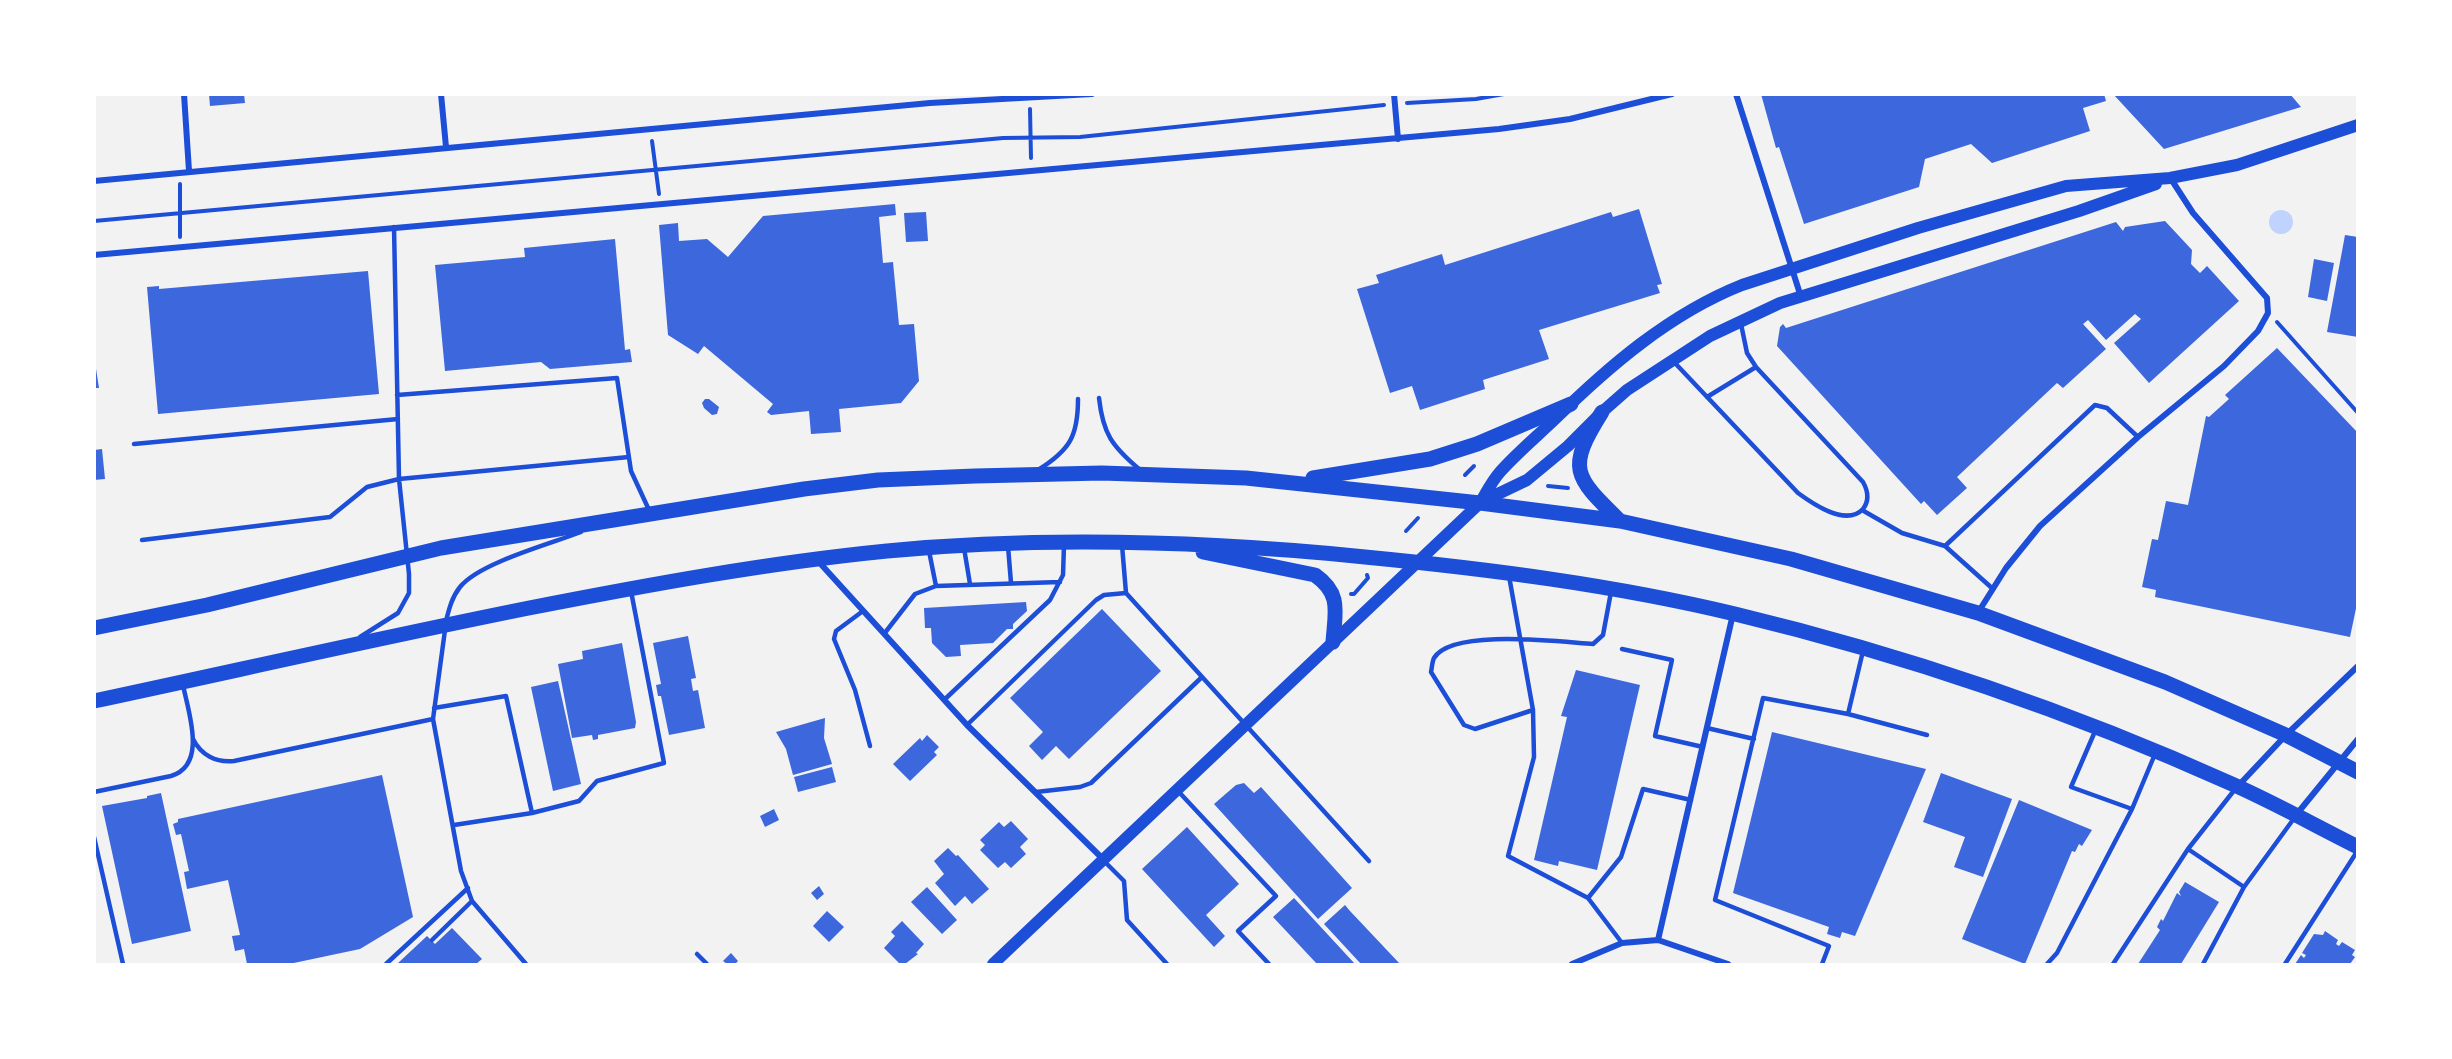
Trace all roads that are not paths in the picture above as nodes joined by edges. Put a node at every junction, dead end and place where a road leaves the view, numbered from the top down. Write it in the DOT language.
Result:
graph roads {
  1 [pos="183,94"];
  2 [pos="441,94"];
  3 [pos="1092,94"];
  4 [pos="1394,94"];
  5 [pos="1672,94"];
  6 [pos="1736,94"];
  7 [pos="2358,125"];
  8 [pos="1398,139"];
  9 [pos="446,147"];
  10 [pos="189,171"];
  11 [pos="2170,178"];
  12 [pos="94,181"];
  13 [pos="394,227"];
  14 [pos="94,255"];
  15 [pos="1791,268"];
  16 [pos="1802,297"];
  17 [pos="1740,322"];
  18 [pos="1672,360"];
  19 [pos="1756,367"];
  20 [pos="397,395"];
  21 [pos="1707,397"];
  22 [pos="1099,398"];
  23 [pos="1078,399"];
  24 [pos="1571,404"];
  25 [pos="1602,412"];
  26 [pos="398,420"];
  27 [pos="2138,437"];
  28 [pos="134,444"];
  29 [pos="629,457"];
  30 [pos="1031,475"];
  31 [pos="1146,475"];
  32 [pos="399,479"];
  33 [pos="1291,482"];
  34 [pos="1480,503"];
  35 [pos="1862,510"];
  36 [pos="650,513"];
  37 [pos="617,518"];
  38 [pos="1620,521"];
  39 [pos="142,540"];
  40 [pos="1121,542"];
  41 [pos="1153,542"];
  42 [pos="1064,543"];
  43 [pos="1008,544"];
  44 [pos="963,546"];
  45 [pos="1945,546"];
  46 [pos="928,548"];
  47 [pos="406,555"];
  48 [pos="816,559"];
  49 [pos="1417,562"];
  50 [pos="1509,574"];
  51 [pos="1060,582"];
  52 [pos="1011,583"];
  53 [pos="970,585"];
  54 [pos="936,586"];
  55 [pos="631,588"];
  56 [pos="1611,589"];
  57 [pos="1993,589"];
  58 [pos="1126,593"];
  59 [pos="863,611"];
  60 [pos="1978,613"];
  61 [pos="1733,614"];
  62 [pos="445,625"];
  63 [pos="94,628"];
  64 [pos="884,634"];
  65 [pos="1521,639"];
  66 [pos="1333,642"];
  67 [pos="1863,648"];
  68 [pos="336,649"];
  69 [pos="1622,649"];
  70 [pos="2358,666"];
  71 [pos="1202,677"];
  72 [pos="182,682"];
  73 [pos="944,700"];
  74 [pos="94,701"];
  75 [pos="434,708"];
  76 [pos="1533,710"];
  77 [pos="1848,714"];
  78 [pos="433,718"];
  79 [pos="967,725"];
  80 [pos="1246,725"];
  81 [pos="2097,727"];
  82 [pos="1707,728"];
  83 [pos="1927,735"];
  84 [pos="2286,735"];
  85 [pos="193,739"];
  86 [pos="1754,739"];
  87 [pos="2358,739"];
  88 [pos="870,746"];
  89 [pos="1703,747"];
  90 [pos="2156,751"];
  91 [pos="2338,761"];
  92 [pos="2358,772"];
  93 [pos="2238,786"];
  94 [pos="1177,789"];
  95 [pos="94,792"];
  96 [pos="1033,792"];
  97 [pos="1691,800"];
  98 [pos="2132,809"];
  99 [pos="532,813"];
  100 [pos="2295,815"];
  101 [pos="454,825"];
  102 [pos="94,837"];
  103 [pos="2188,849"];
  104 [pos="2358,849"];
  105 [pos="1103,860"];
  106 [pos="1370,861"];
  107 [pos="2244,887"];
  108 [pos="468,888"];
  109 [pos="1588,898"];
  110 [pos="472,901"];
  111 [pos="432,940"];
  112 [pos="1658,940"];
  113 [pos="1622,944"];
  114 [pos="697,954"];
  115 [pos="123,964"];
  116 [pos="386,964"];
  117 [pos="525,964"];
  118 [pos="707,964"];
  119 [pos="993,964"];
  120 [pos="1167,964"];
  121 [pos="1269,964"];
  122 [pos="1572,964"];
  123 [pos="1728,964"];
  124 [pos="1822,964"];
  125 [pos="2047,964"];
  126 [pos="2113,964"];
  127 [pos="2203,964"];
  128 [pos="2285,964"];
  1 -- 10 [label="street"];
  2 -- 9 [label="street"];
  3 -- 9 [label="street"];
  4 -- 8 [label="street"];
  5 -- 8 [label="street"];
  6 -- 15 [label="street"];
  7 -- 11 [label="main road"];
  8 -- 13 [label="street"];
  9 -- 10 [label="street"];
  10 -- 12 [label="street"];
  11 -- 15 [label="main road"];
  11 -- 16 [label="main road"];
  11 -- 27 [label="street"];
  13 -- 14 [label="street"];
  13 -- 20 [label="lane"];
  15 -- 16 [label="street"];
  15 -- 24 [label="main road"];
  16 -- 17 [label="main road"];
  17 -- 18 [label="main road"];
  17 -- 19 [label="lane"];
  18 -- 21 [label="lane"];
  18 -- 25 [label="main road"];
  19 -- 21 [label="lane"];
  19 -- 35 [label="lane"];
  20 -- 26 [label="lane"];
  20 -- 29 [label="lane"];
  21 -- 35 [label="lane"];
  22 -- 31 [label="lane"];
  23 -- 30 [label="lane"];
  24 -- 33 [label="main road"];
  24 -- 34 [label="main road"];
  25 -- 34 [label="main road"];
  25 -- 38 [label="main road"];
  26 -- 28 [label="lane"];
  26 -- 32 [label="lane"];
  27 -- 45 [label="lane"];
  27 -- 57 [label="street"];
  29 -- 32 [label="lane"];
  29 -- 36 [label="lane"];
  30 -- 31 [label="main road"];
  30 -- 36 [label="main road"];
  31 -- 33 [label="main road"];
  32 -- 39 [label="lane"];
  32 -- 47 [label="lane"];
  33 -- 34 [label="main road"];
  34 -- 38 [label="main road"];
  34 -- 49 [label="main road"];
  35 -- 45 [label="lane"];
  36 -- 37 [label="main road"];
  37 -- 47 [label="main road"];
  37 -- 62 [label="lane"];
  38 -- 60 [label="main road"];
  40 -- 41 [label="main road"];
  40 -- 42 [label="main road"];
  40 -- 58 [label="lane"];
  41 -- 49 [label="main road"];
  41 -- 66 [label="main road"];
  42 -- 43 [label="main road"];
  42 -- 51 [label="lane"];
  43 -- 44 [label="main road"];
  43 -- 52 [label="lane"];
  44 -- 46 [label="main road"];
  44 -- 53 [label="lane"];
  45 -- 57 [label="lane"];
  46 -- 48 [label="main road"];
  46 -- 54 [label="lane"];
  47 -- 63 [label="main road"];
  47 -- 68 [label="lane"];
  48 -- 55 [label="main road"];
  48 -- 59 [label="street"];
  49 -- 50 [label="main road"];
  49 -- 66 [label="main road"];
  50 -- 56 [label="main road"];
  50 -- 65 [label="lane"];
  51 -- 52 [label="lane"];
  51 -- 73 [label="lane"];
  52 -- 53 [label="lane"];
  53 -- 54 [label="lane"];
  54 -- 64 [label="lane"];
  55 -- 62 [label="main road"];
  55 -- 99 [label="lane"];
  56 -- 61 [label="main road"];
  56 -- 65 [label="lane"];
  57 -- 60 [label="street"];
  58 -- 71 [label="lane"];
  58 -- 79 [label="lane"];
  59 -- 64 [label="street"];
  59 -- 88 [label="lane"];
  60 -- 84 [label="main road"];
  61 -- 67 [label="main road"];
  61 -- 82 [label="street"];
  62 -- 68 [label="main road"];
  62 -- 75 [label="lane"];
  64 -- 73 [label="street"];
  65 -- 76 [label="lane"];
  65 -- 76 [label="lane"];
  66 -- 80 [label="main road"];
  67 -- 77 [label="lane"];
  67 -- 81 [label="main road"];
  68 -- 72 [label="main road"];
  69 -- 89 [label="lane"];
  70 -- 84 [label="street"];
  71 -- 80 [label="lane"];
  71 -- 96 [label="lane"];
  72 -- 74 [label="main road"];
  72 -- 85 [label="lane"];
  73 -- 79 [label="street"];
  75 -- 78 [label="lane"];
  75 -- 99 [label="lane"];
  76 -- 109 [label="lane"];
  77 -- 83 [label="lane"];
  77 -- 86 [label="lane"];
  78 -- 85 [label="lane"];
  78 -- 101 [label="lane"];
  79 -- 96 [label="street"];
  80 -- 94 [label="main road"];
  80 -- 106 [label="lane"];
  81 -- 90 [label="main road"];
  81 -- 98 [label="lane"];
  82 -- 86 [label="lane"];
  82 -- 89 [label="street"];
  84 -- 91 [label="main road"];
  84 -- 93 [label="street"];
  85 -- 95 [label="lane"];
  86 -- 124 [label="lane"];
  87 -- 91 [label="street"];
  89 -- 97 [label="street"];
  90 -- 93 [label="main road"];
  90 -- 98 [label="lane"];
  91 -- 92 [label="main road"];
  91 -- 100 [label="street"];
  93 -- 100 [label="main road"];
  93 -- 103 [label="lane"];
  94 -- 105 [label="main road"];
  94 -- 121 [label="lane"];
  96 -- 105 [label="street"];
  97 -- 109 [label="lane"];
  97 -- 112 [label="street"];
  98 -- 125 [label="lane"];
  99 -- 101 [label="lane"];
  100 -- 104 [label="main road"];
  100 -- 107 [label="lane"];
  101 -- 108 [label="lane"];
  102 -- 115 [label="lane"];
  103 -- 107 [label="lane"];
  103 -- 126 [label="lane"];
  104 -- 128 [label="lane"];
  105 -- 119 [label="main road"];
  105 -- 120 [label="lane"];
  107 -- 127 [label="lane"];
  108 -- 110 [label="lane"];
  108 -- 116 [label="lane"];
  109 -- 113 [label="lane"];
  110 -- 111 [label="lane"];
  110 -- 117 [label="lane"];
  112 -- 113 [label="street"];
  112 -- 123 [label="street"];
  113 -- 122 [label="street"];
  114 -- 118 [label="lane"];
}
